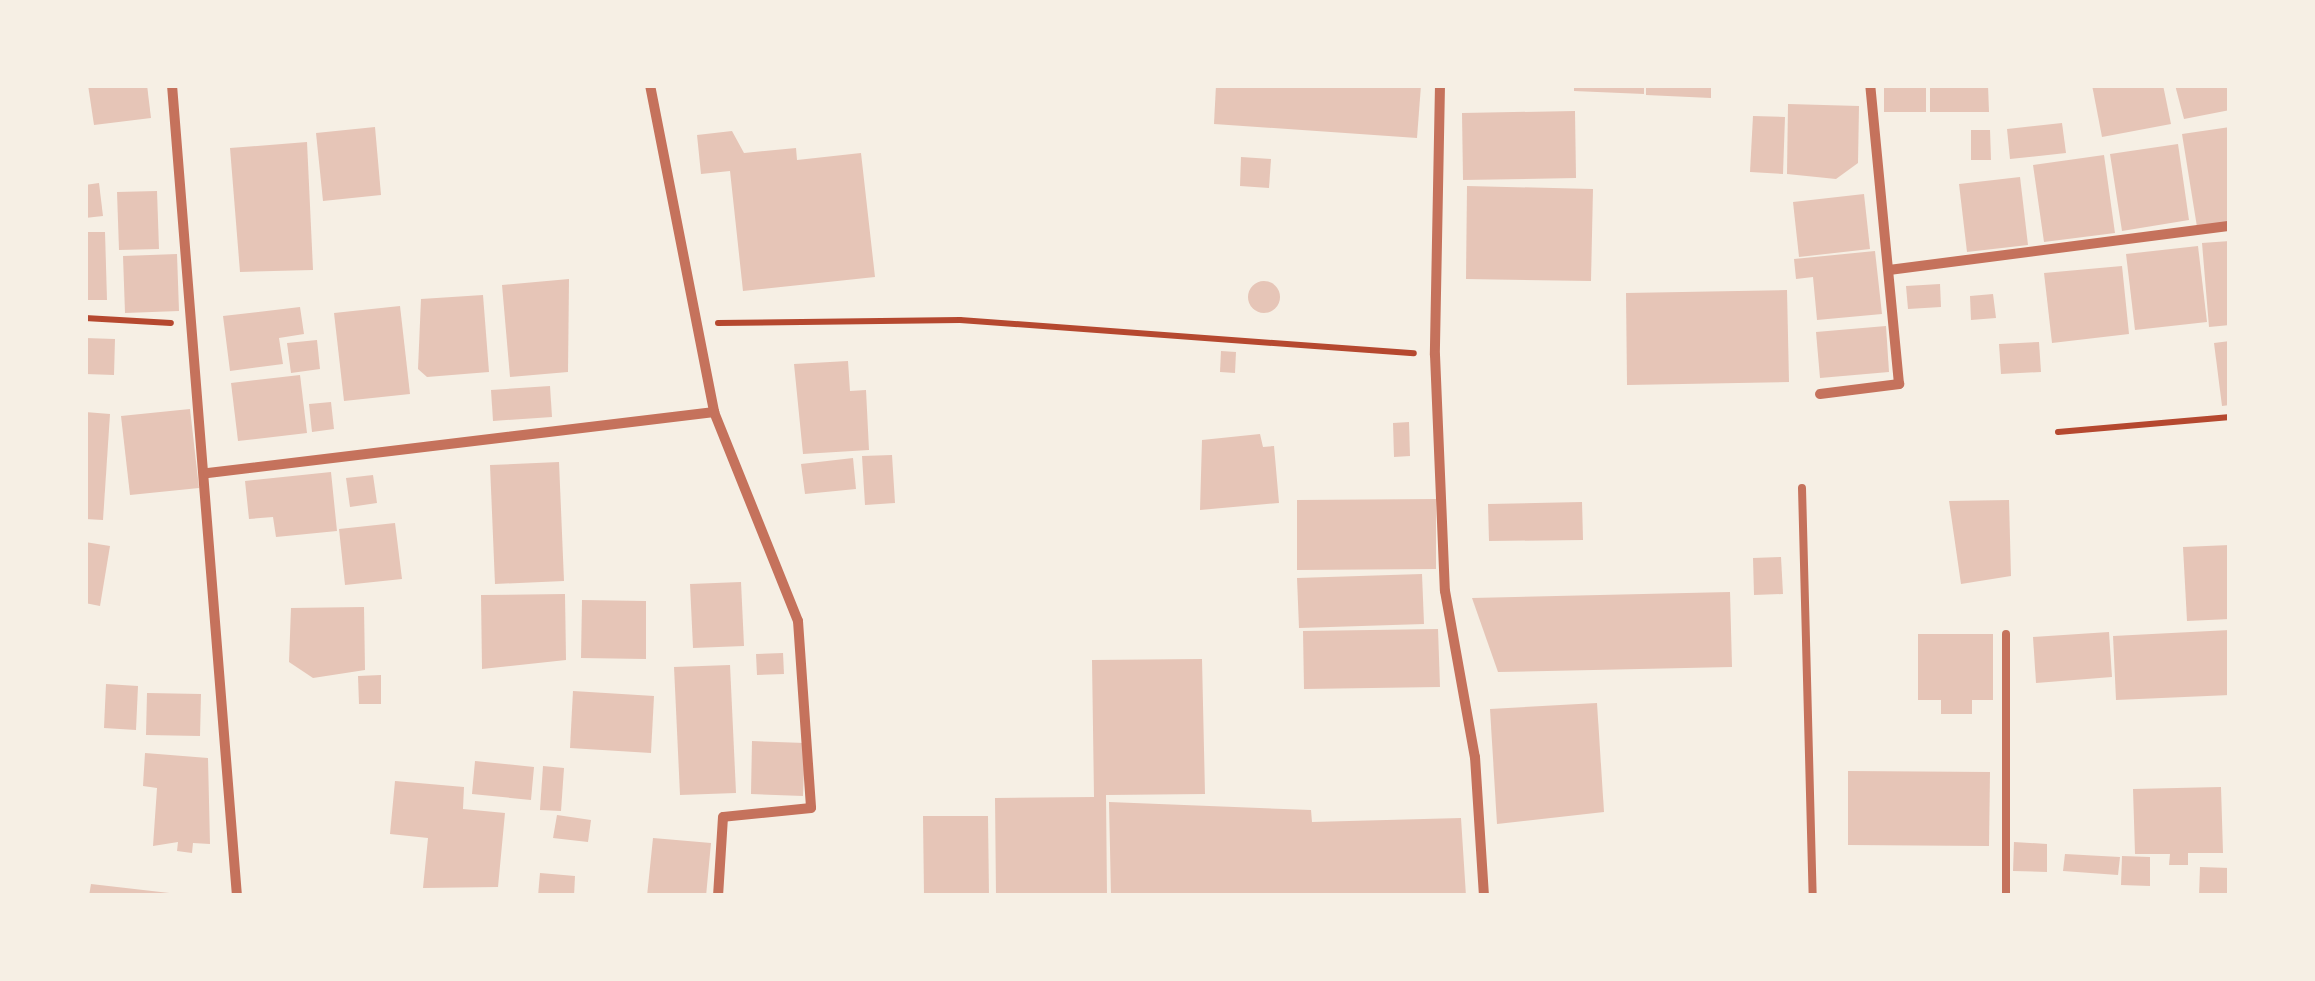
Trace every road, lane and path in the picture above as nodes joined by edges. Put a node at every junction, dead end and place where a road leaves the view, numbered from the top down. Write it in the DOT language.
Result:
graph roads {
  1 [pos="172,85"];
  2 [pos="650,85"];
  3 [pos="1440,85"];
  4 [pos="1870,85"];
  5 [pos="2230,226"];
  6 [pos="1889,270"];
  7 [pos="85,318"];
  8 [pos="692,323"];
  9 [pos="198,325"];
  10 [pos="1435,355"];
  11 [pos="1820,394"];
  12 [pos="714,412"];
  13 [pos="2230,417"];
  14 [pos="2058,432"];
  15 [pos="208,473"];
  16 [pos="1802,488"];
  17 [pos="2006,634"];
  18 [pos="236,896"];
  19 [pos="718,896"];
  20 [pos="1484,896"];
  21 [pos="1813,896"];
  22 [pos="2006,896"];
  1 -- 9 [label="street"];
  2 -- 8 [label="street"];
  3 -- 10 [label="street"];
  4 -- 6 [label="street"];
  5 -- 6 [label="street"];
  6 -- 11 [label="street"];
  7 -- 9 [label="path"];
  8 -- 10 [label="path"];
  8 -- 12 [label="street"];
  9 -- 15 [label="street"];
  10 -- 20 [label="street"];
  12 -- 15 [label="street"];
  12 -- 19 [label="street"];
  13 -- 14 [label="path"];
  15 -- 18 [label="street"];
  16 -- 21 [label="lane"];
  17 -- 22 [label="lane"];
}
